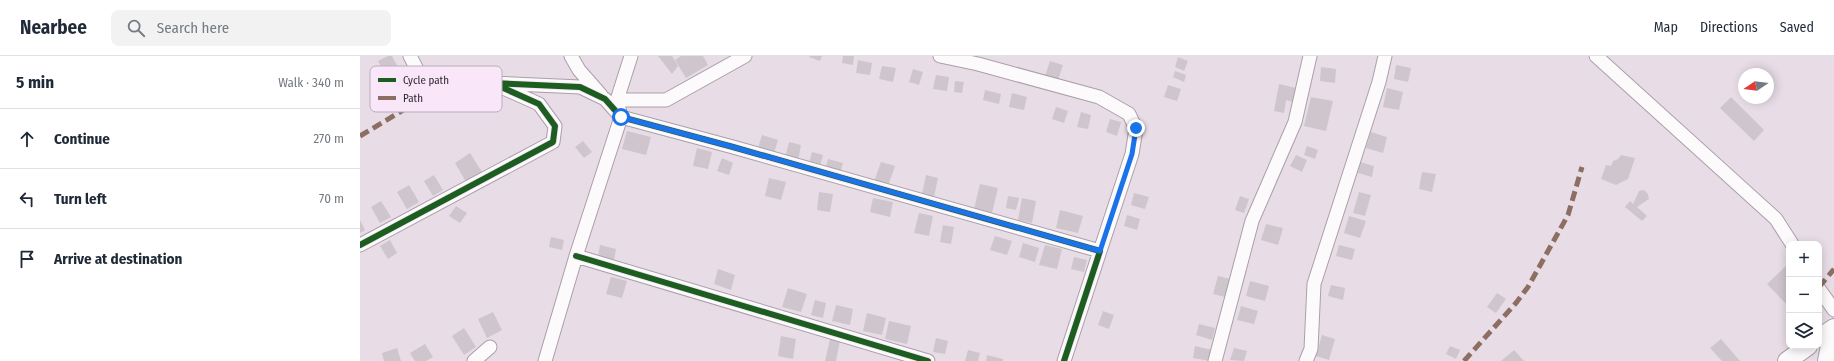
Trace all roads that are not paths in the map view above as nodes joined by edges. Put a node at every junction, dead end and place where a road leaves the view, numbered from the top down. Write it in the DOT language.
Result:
graph roads {
  1 [pos="410,56"];
  2 [pos="571,56"];
  3 [pos="630,56"];
  4 [pos="745,56"];
  5 [pos="940,56"];
  6 [pos="1310,56"];
  7 [pos="1385,56"];
  8 [pos="1596,56"];
  9 [pos="415,66"];
  10 [pos="502,83"];
  11 [pos="502,87"];
  12 [pos="611,100"];
  13 [pos="621,117"];
  14 [pos="1790,241"];
  15 [pos="360,245"];
  16 [pos="1100,251"];
  17 [pos="576,256"];
  18 [pos="1822,293"];
  19 [pos="1834,310"];
  20 [pos="1834,329"];
  21 [pos="1822,336"];
  22 [pos="490,347"];
  23 [pos="1804,349"];
  24 [pos="474,361"];
  25 [pos="545,361"];
  26 [pos="928,361"];
  27 [pos="1064,361"];
  28 [pos="1215,361"];
  29 [pos="1306,361"];
  30 [pos="1787,361"];
  31 [pos="1828,361"];
  1 -- 9 [label="street"];
  2 -- 12 [label="street"];
  3 -- 12 [label="street"];
  4 -- 12 [label="street"];
  5 -- 16 [label="street"];
  6 -- 28 [label="street"];
  7 -- 29 [label="street"];
  8 -- 14 [label="street"];
  10 -- 12 [label="street"];
  11 -- 15 [label="street"];
  12 -- 13 [label="street"];
  13 -- 16 [label="street"];
  13 -- 17 [label="street"];
  16 -- 27 [label="street"];
  17 -- 25 [label="street"];
  17 -- 26 [label="street"];
  18 -- 19 [label="street"];
  20 -- 21 [label="main road"];
  20 -- 31 [label="main road"];
  22 -- 24 [label="street"];
  23 -- 30 [label="main road"];
}
